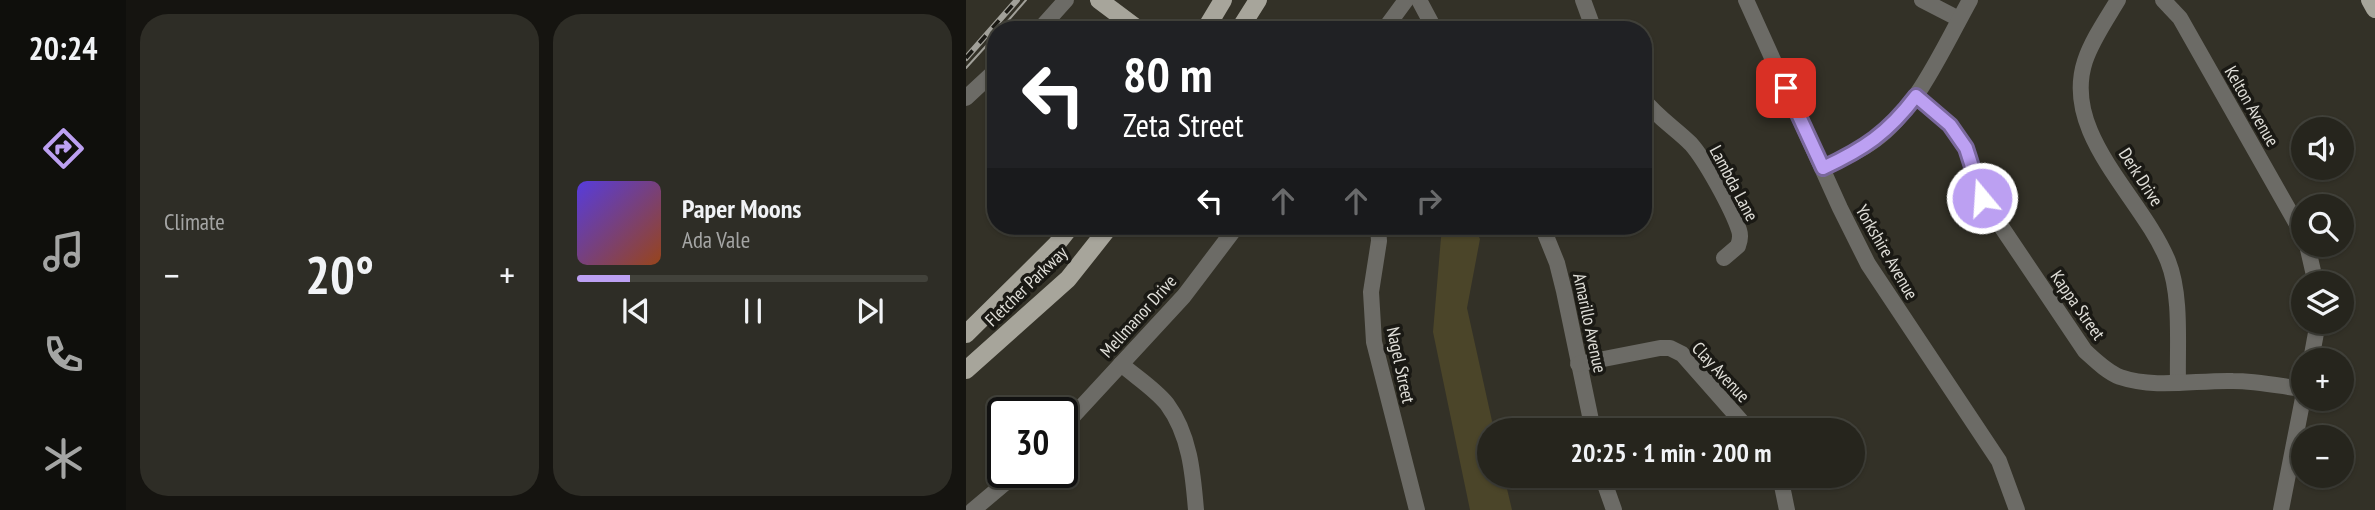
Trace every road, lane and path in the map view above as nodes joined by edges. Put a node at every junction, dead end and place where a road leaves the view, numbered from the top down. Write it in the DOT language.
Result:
graph roads {
  1 [pos="1066,0"];
  2 [pos="1223,0"];
  3 [pos="1258,0"];
  4 [pos="1406,0"];
  5 [pos="1419,0"];
  6 [pos="1583,0"];
  7 [pos="1746,0"];
  8 [pos="1922,0"];
  9 [pos="1970,0"];
  10 [pos="2118,0"];
  11 [pos="2163,0"];
  12 [pos="2370,0"];
  13 [pos="1106,5"];
  14 [pos="2375,9"];
  15 [pos="1959,19"];
  16 [pos="1047,21"];
  17 [pos="1127,21"];
  18 [pos="1210,21"];
  19 [pos="1245,21"];
  20 [pos="1391,21"];
  21 [pos="1430,21"];
  22 [pos="1591,21"];
  23 [pos="987,78"];
  24 [pos="1916,96"];
  25 [pos="966,98"];
  26 [pos="1652,109"];
  27 [pos="1823,168"];
  28 [pos="2291,214"];
  29 [pos="1064,235"];
  30 [pos="1103,235"];
  31 [pos="1230,235"];
  32 [pos="1379,235"];
  33 [pos="1545,235"];
  34 [pos="1724,258"];
  35 [pos="966,334"];
  36 [pos="1121,364"];
  37 [pos="1578,364"];
  38 [pos="966,370"];
  39 [pos="2178,383"];
  40 [pos="2291,388"];
  41 [pos="1078,411"];
  42 [pos="2300,411"];
  43 [pos="1589,418"];
  44 [pos="1738,418"];
  45 [pos="999,488"];
  46 [pos="1606,488"];
  47 [pos="1782,488"];
  48 [pos="974,510"];
  49 [pos="1196,510"];
  50 [pos="1417,510"];
  51 [pos="1614,510"];
  52 [pos="1787,510"];
  53 [pos="2017,510"];
  54 [pos="2280,510"];
  1 -- 16 [label="street"];
  2 -- 18 [label="main road"];
  3 -- 19 [label="main road"];
  4 -- 20 [label="street"];
  5 -- 21 [label="street"];
  6 -- 22 [label="street"];
  7 -- 27 [label="street, Yorkshire Avenue"];
  8 -- 15 [label="street"];
  9 -- 15 [label="street"];
  10 -- 39 [label="street, Derk Drive"];
  11 -- 28 [label="street, Kelton Avenue"];
  12 -- 14 [label="main road"];
  13 -- 17 [label="main road"];
  15 -- 24 [label="street"];
  23 -- 25 [label="street"];
  24 -- 27 [label="street"];
  24 -- 39 [label="street, Kappa Street"];
  26 -- 34 [label="street, Lambda Lane"];
  27 -- 53 [label="street, Yorkshire Avenue"];
  29 -- 35 [label="main road, Fletcher Parkway"];
  30 -- 38 [label="main road, Fletcher Parkway"];
  31 -- 36 [label="street, Mellmanor Drive"];
  32 -- 50 [label="street, Nagel Street"];
  33 -- 37 [label="street, Amarillo Avenue"];
  36 -- 41 [label="street, Mellmanor Drive"];
  36 -- 49 [label="street"];
  37 -- 43 [label="street, Amarillo Avenue"];
  37 -- 44 [label="street, Clay Avenue"];
  39 -- 40 [label="street, Kappa Street"];
  42 -- 54 [label="street"];
  45 -- 48 [label="street"];
  46 -- 51 [label="street"];
  47 -- 52 [label="street"];
}
